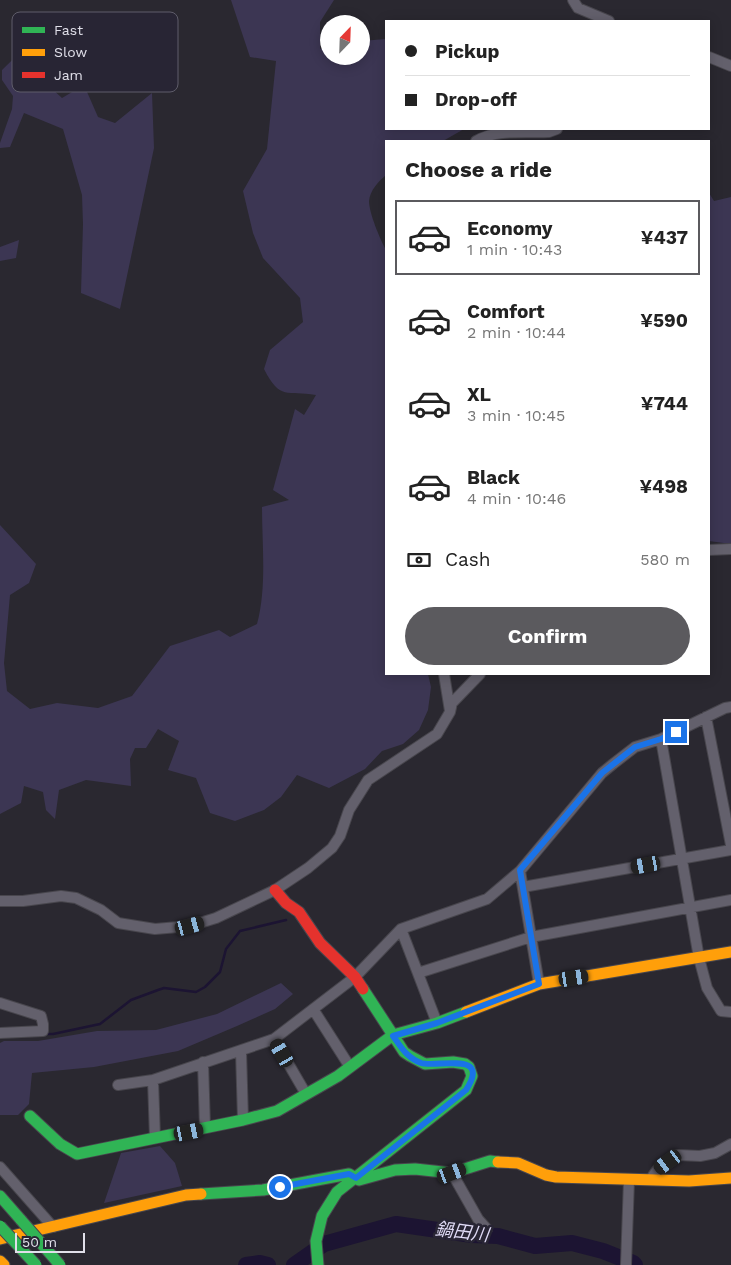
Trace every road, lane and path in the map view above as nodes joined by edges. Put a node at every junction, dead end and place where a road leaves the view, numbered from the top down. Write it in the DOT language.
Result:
graph roads {
  1 [pos="573,0"];
  2 [pos="607,20"];
  3 [pos="711,62"];
  4 [pos="731,66"];
  5 [pos="554,130"];
  6 [pos="478,140"];
  7 [pos="710,550"];
  8 [pos="731,550"];
  9 [pos="444,675"];
  10 [pos="479,675"];
  11 [pos="731,707"];
  12 [pos="450,712"];
  13 [pos="706,717"];
  14 [pos="661,739"];
  15 [pos="731,845"];
  16 [pos="731,850"];
  17 [pos="682,859"];
  18 [pos="520,870"];
  19 [pos="523,887"];
  20 [pos="274,890"];
  21 [pos="731,900"];
  22 [pos="0,901"];
  23 [pos="690,908"];
  24 [pos="401,929"];
  25 [pos="531,937"];
  26 [pos="731,952"];
  27 [pos="699,958"];
  28 [pos="418,973"];
  29 [pos="355,977"];
  30 [pos="539,984"];
  31 [pos="0,1003"];
  32 [pos="313,1009"];
  33 [pos="731,1012"];
  34 [pos="437,1023"];
  35 [pos="0,1033"];
  36 [pos="393,1036"];
  37 [pos="274,1039"];
  38 [pos="241,1051"];
  39 [pos="203,1062"];
  40 [pos="350,1067"];
  41 [pos="153,1080"];
  42 [pos="118,1085"];
  43 [pos="306,1094"];
  44 [pos="30,1116"];
  45 [pos="243,1120"];
  46 [pos="206,1128"];
  47 [pos="155,1138"];
  48 [pos="731,1144"];
  49 [pos="0,1167"];
  50 [pos="452,1173"];
  51 [pos="356,1178"];
  52 [pos="731,1178"];
  53 [pos="629,1180"];
  54 [pos="650,1180"];
  55 [pos="0,1196"];
  56 [pos="0,1226"];
  57 [pos="54,1227"];
  58 [pos="487,1229"];
  59 [pos="0,1239"];
  60 [pos="627,1260"];
  61 [pos="0,1261"];
  62 [pos="318,1262"];
  63 [pos="4,1265"];
  64 [pos="36,1265"];
  65 [pos="60,1265"];
  1 -- 2 [label="street"];
  3 -- 4 [label="street"];
  5 -- 6 [label="street"];
  7 -- 8 [label="street"];
  9 -- 12 [label="street"];
  10 -- 12 [label="street"];
  11 -- 13 [label="street"];
  12 -- 20 [label="street"];
  13 -- 14 [label="street"];
  13 -- 15 [label="street"];
  14 -- 17 [label="street"];
  14 -- 18 [label="street"];
  16 -- 17 [label="street"];
  17 -- 19 [label="street"];
  17 -- 23 [label="street"];
  18 -- 19 [label="street"];
  18 -- 24 [label="street"];
  19 -- 25 [label="street"];
  20 -- 22 [label="street"];
  20 -- 29 [label="main road"];
  21 -- 23 [label="street"];
  23 -- 25 [label="street"];
  23 -- 27 [label="street"];
  24 -- 28 [label="street"];
  24 -- 29 [label="street"];
  25 -- 28 [label="street"];
  25 -- 30 [label="street"];
  26 -- 27 [label="main road"];
  27 -- 30 [label="main road"];
  27 -- 33 [label="street"];
  28 -- 34 [label="street"];
  29 -- 32 [label="street"];
  29 -- 36 [label="main road"];
  30 -- 34 [label="main road"];
  31 -- 35 [label="street"];
  32 -- 37 [label="street"];
  32 -- 40 [label="street"];
  34 -- 36 [label="main road"];
  36 -- 40 [label="main road"];
  36 -- 51 [label="main road"];
  37 -- 38 [label="street"];
  37 -- 43 [label="street"];
  38 -- 39 [label="street"];
  38 -- 45 [label="street"];
  39 -- 41 [label="street"];
  39 -- 46 [label="street"];
  40 -- 43 [label="main road"];
  41 -- 42 [label="street"];
  41 -- 47 [label="street"];
  43 -- 45 [label="main road"];
  44 -- 47 [label="main road"];
  45 -- 46 [label="main road"];
  46 -- 47 [label="main road"];
  48 -- 54 [label="street"];
  49 -- 57 [label="street"];
  50 -- 51 [label="main road"];
  50 -- 53 [label="main road"];
  50 -- 58 [label="street"];
  51 -- 57 [label="main road"];
  51 -- 62 [label="main road"];
  52 -- 54 [label="main road"];
  53 -- 54 [label="main road"];
  53 -- 60 [label="street"];
  55 -- 65 [label="main road, bridge"];
  56 -- 64 [label="main road, bridge"];
  57 -- 59 [label="main road"];
  61 -- 63 [label="main road"];
}
